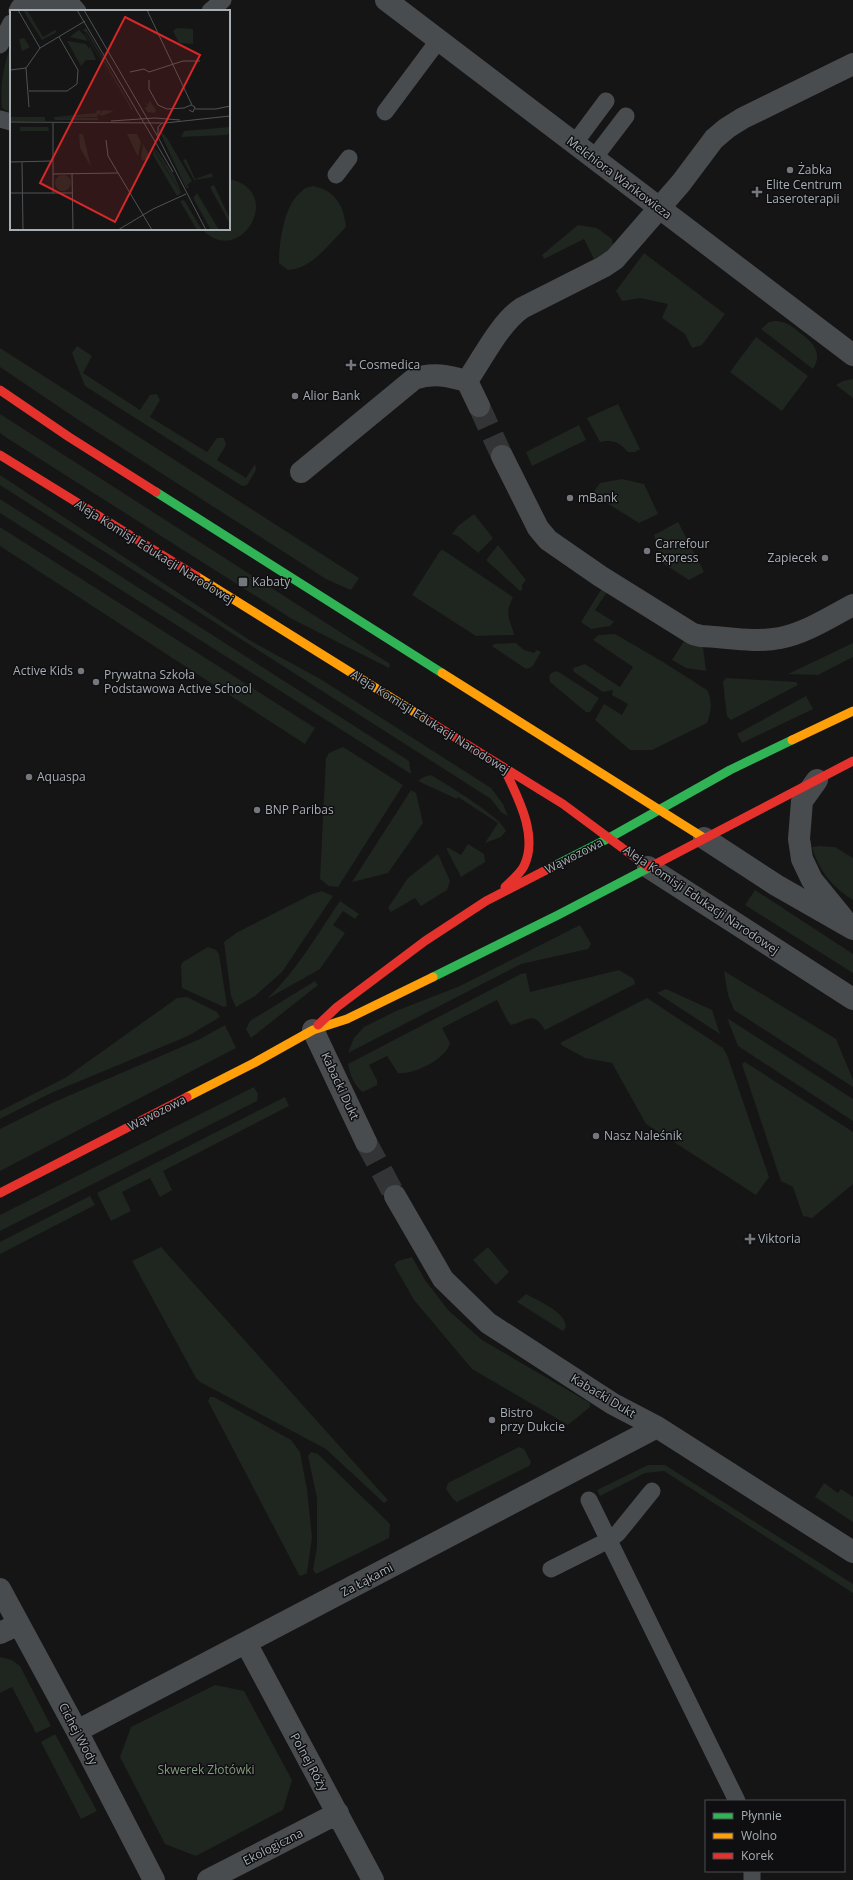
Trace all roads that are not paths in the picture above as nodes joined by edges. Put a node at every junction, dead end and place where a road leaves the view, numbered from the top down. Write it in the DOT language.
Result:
graph roads {
  1 [pos="224,0"];
  2 [pos="386,0"];
  3 [pos="18,10"];
  4 [pos="77,10"];
  5 [pos="211,10"];
  6 [pos="10,25"];
  7 [pos="438,41"];
  8 [pos="0,45"];
  9 [pos="853,64"];
  10 [pos="606,101"];
  11 [pos="385,112"];
  12 [pos="626,116"];
  13 [pos="0,119"];
  14 [pos="10,122"];
  15 [pos="574,144"];
  16 [pos="349,158"];
  17 [pos="594,158"];
  18 [pos="336,175"];
  19 [pos="659,208"];
  20 [pos="853,355"];
  21 [pos="467,382"];
  22 [pos="0,390"];
  23 [pos="479,406"];
  24 [pos="0,455"];
  25 [pos="502,456"];
  26 [pos="301,472"];
  27 [pos="853,605"];
  28 [pos="853,711"];
  29 [pos="853,761"];
  30 [pos="504,768"];
  31 [pos="817,780"];
  32 [pos="658,810"];
  33 [pos="609,838"];
  34 [pos="704,838"];
  35 [pos="648,867"];
  36 [pos="499,894"];
  37 [pos="852,928"];
  38 [pos="853,999"];
  39 [pos="313,1030"];
  40 [pos="366,1142"];
  41 [pos="0,1193"];
  42 [pos="395,1196"];
  43 [pos="656,1427"];
  44 [pos="652,1491"];
  45 [pos="589,1500"];
  46 [pos="609,1540"];
  47 [pos="853,1552"];
  48 [pos="551,1569"];
  49 [pos="0,1588"];
  50 [pos="9,1628"];
  51 [pos="246,1643"];
  52 [pos="77,1731"];
  53 [pos="737,1800"];
  54 [pos="338,1813"];
  55 [pos="154,1880"];
  56 [pos="208,1880"];
  57 [pos="373,1880"];
  1 -- 5 [label="lane"];
  2 -- 7 [label="street, Melchiora Wańkowicza"];
  3 -- 4 [label="lane"];
  6 -- 8 [label="lane"];
  7 -- 11 [label="lane"];
  7 -- 15 [label="street, Melchiora Wańkowicza"];
  9 -- 19 [label="street"];
  10 -- 15 [label="lane"];
  12 -- 17 [label="lane"];
  13 -- 14 [label="lane"];
  15 -- 17 [label="street, Melchiora Wańkowicza"];
  16 -- 18 [label="lane"];
  17 -- 19 [label="street, Melchiora Wańkowicza"];
  19 -- 20 [label="street, Melchiora Wańkowicza"];
  19 -- 21 [label="street"];
  21 -- 23 [label="street"];
  21 -- 26 [label="street"];
  22 -- 32 [label="street"];
  24 -- 30 [label="street, Aleja Komisji Edukacji Narodowej"];
  25 -- 27 [label="street"];
  28 -- 32 [label="street, Wąwozowa"];
  29 -- 31 [label="street, Wąwozowa"];
  30 -- 33 [label="street, Aleja Komisji Edukacji Narodowej"];
  30 -- 36 [label="street"];
  31 -- 34 [label="street, Wąwozowa"];
  31 -- 37 [label="street, Wąwozowa"];
  32 -- 33 [label="street, Wąwozowa"];
  32 -- 34 [label="street"];
  33 -- 35 [label="street, Aleja Komisji Edukacji Narodowej"];
  33 -- 36 [label="street, Wąwozowa"];
  34 -- 35 [label="street, Wąwozowa"];
  34 -- 37 [label="street"];
  35 -- 38 [label="street, Aleja Komisji Edukacji Narodowej"];
  35 -- 39 [label="street, Wąwozowa"];
  36 -- 39 [label="street, Wąwozowa"];
  39 -- 40 [label="street, Kabacki Dukt"];
  39 -- 41 [label="street, Wąwozowa"];
  42 -- 43 [label="street, Kabacki Dukt"];
  43 -- 47 [label="street, Kabacki Dukt"];
  43 -- 51 [label="street, Za Łąkami"];
  44 -- 46 [label="lane"];
  45 -- 46 [label="lane"];
  46 -- 48 [label="lane"];
  46 -- 53 [label="lane"];
  49 -- 50 [label="street, Cichej Wody"];
  50 -- 52 [label="street, Cichej Wody"];
  51 -- 52 [label="street, Za Łąkami"];
  51 -- 54 [label="street, Polnej Róży"];
  52 -- 55 [label="street, Cichej Wody"];
  54 -- 56 [label="street, Ekologiczna"];
  54 -- 57 [label="street, Polnej Róży"];
}
